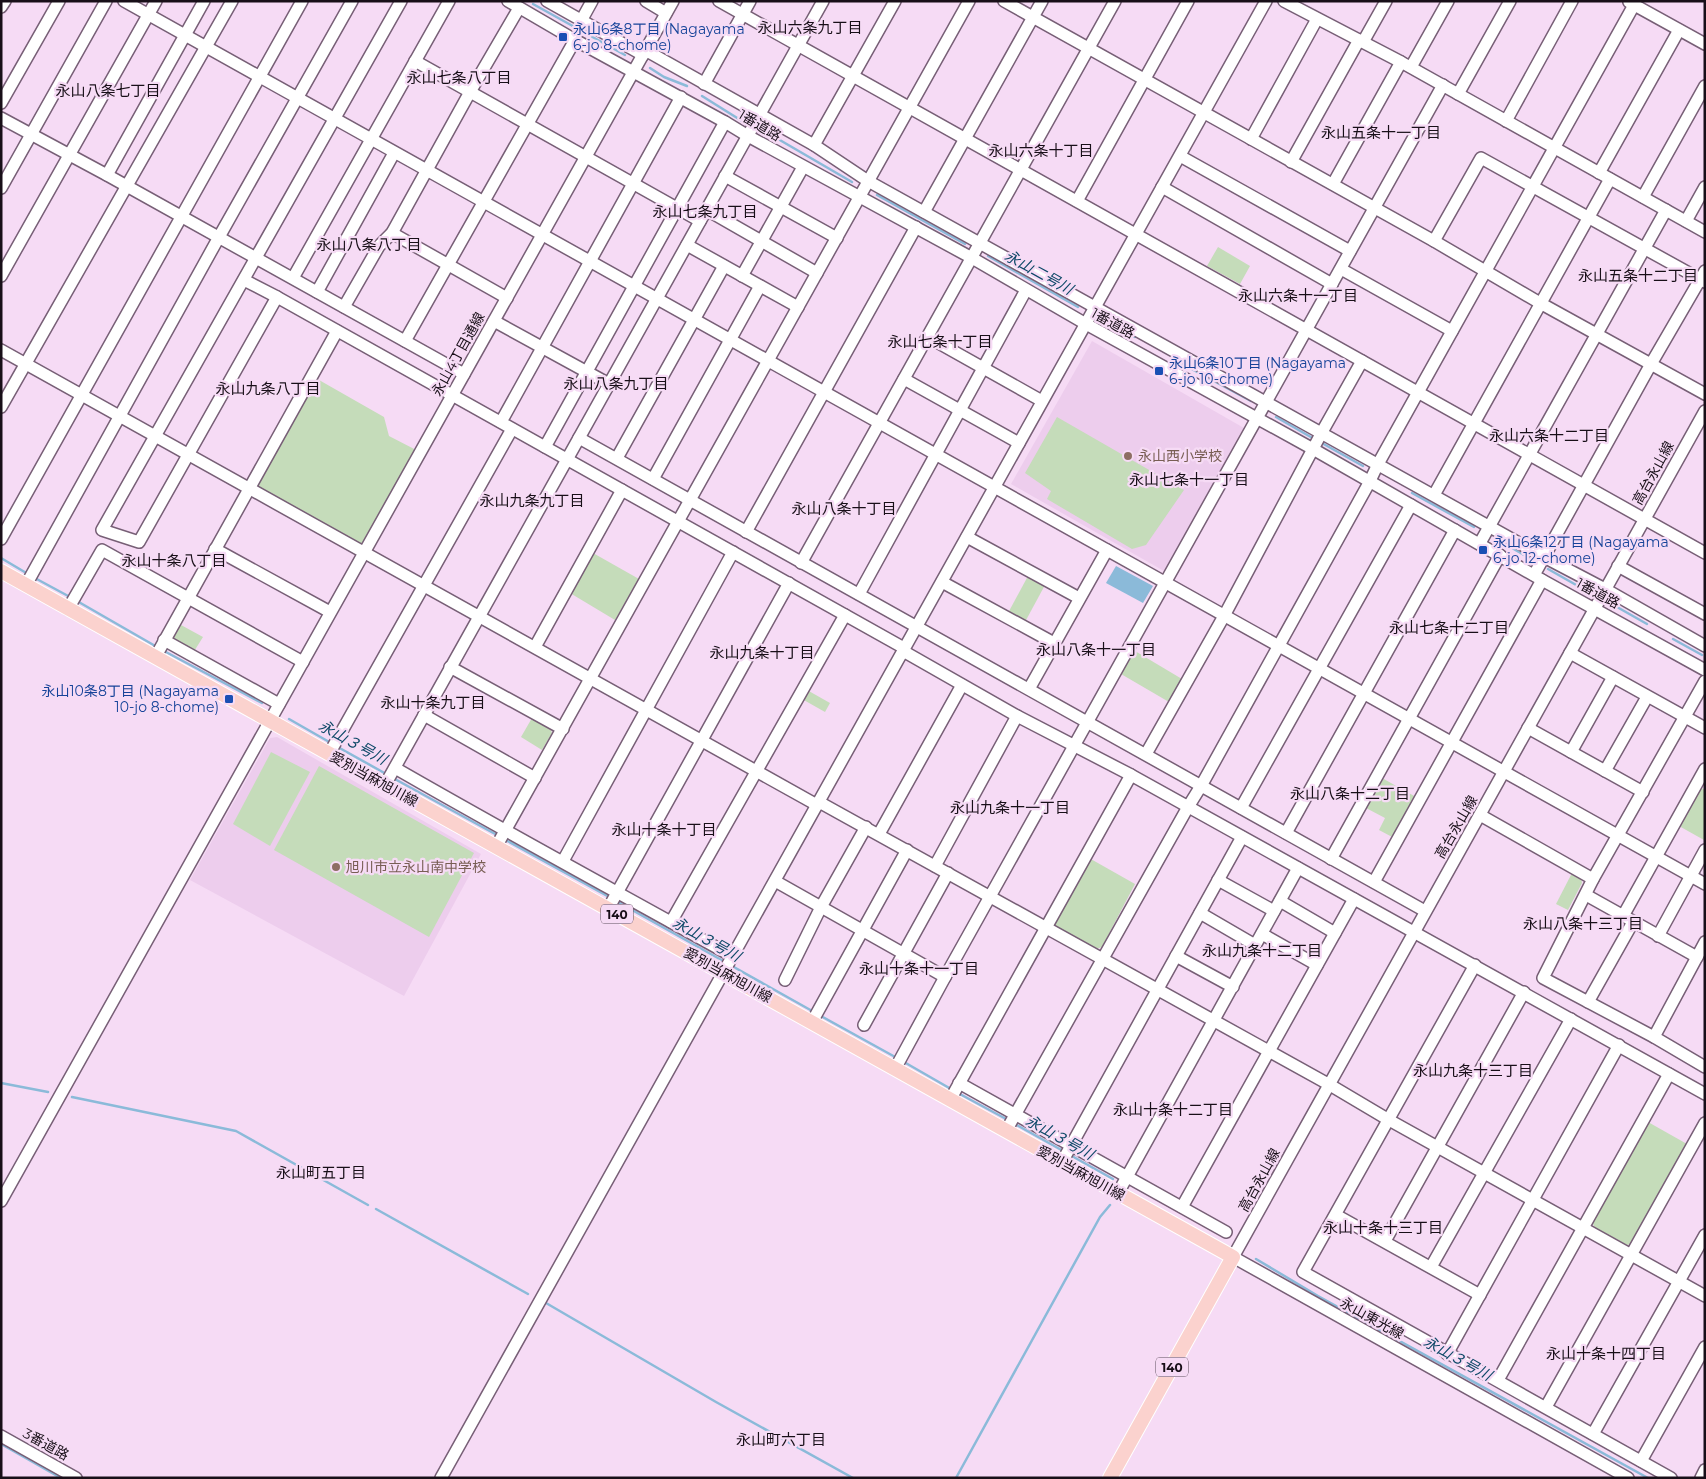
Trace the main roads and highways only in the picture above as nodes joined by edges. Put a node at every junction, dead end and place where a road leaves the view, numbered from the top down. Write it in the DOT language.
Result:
graph roads {
  1 [pos="1,571"];
  2 [pos="1110,1478"];
  1 -- 2 [label="main road, 愛別当麻旭川線 / 140"];
}
